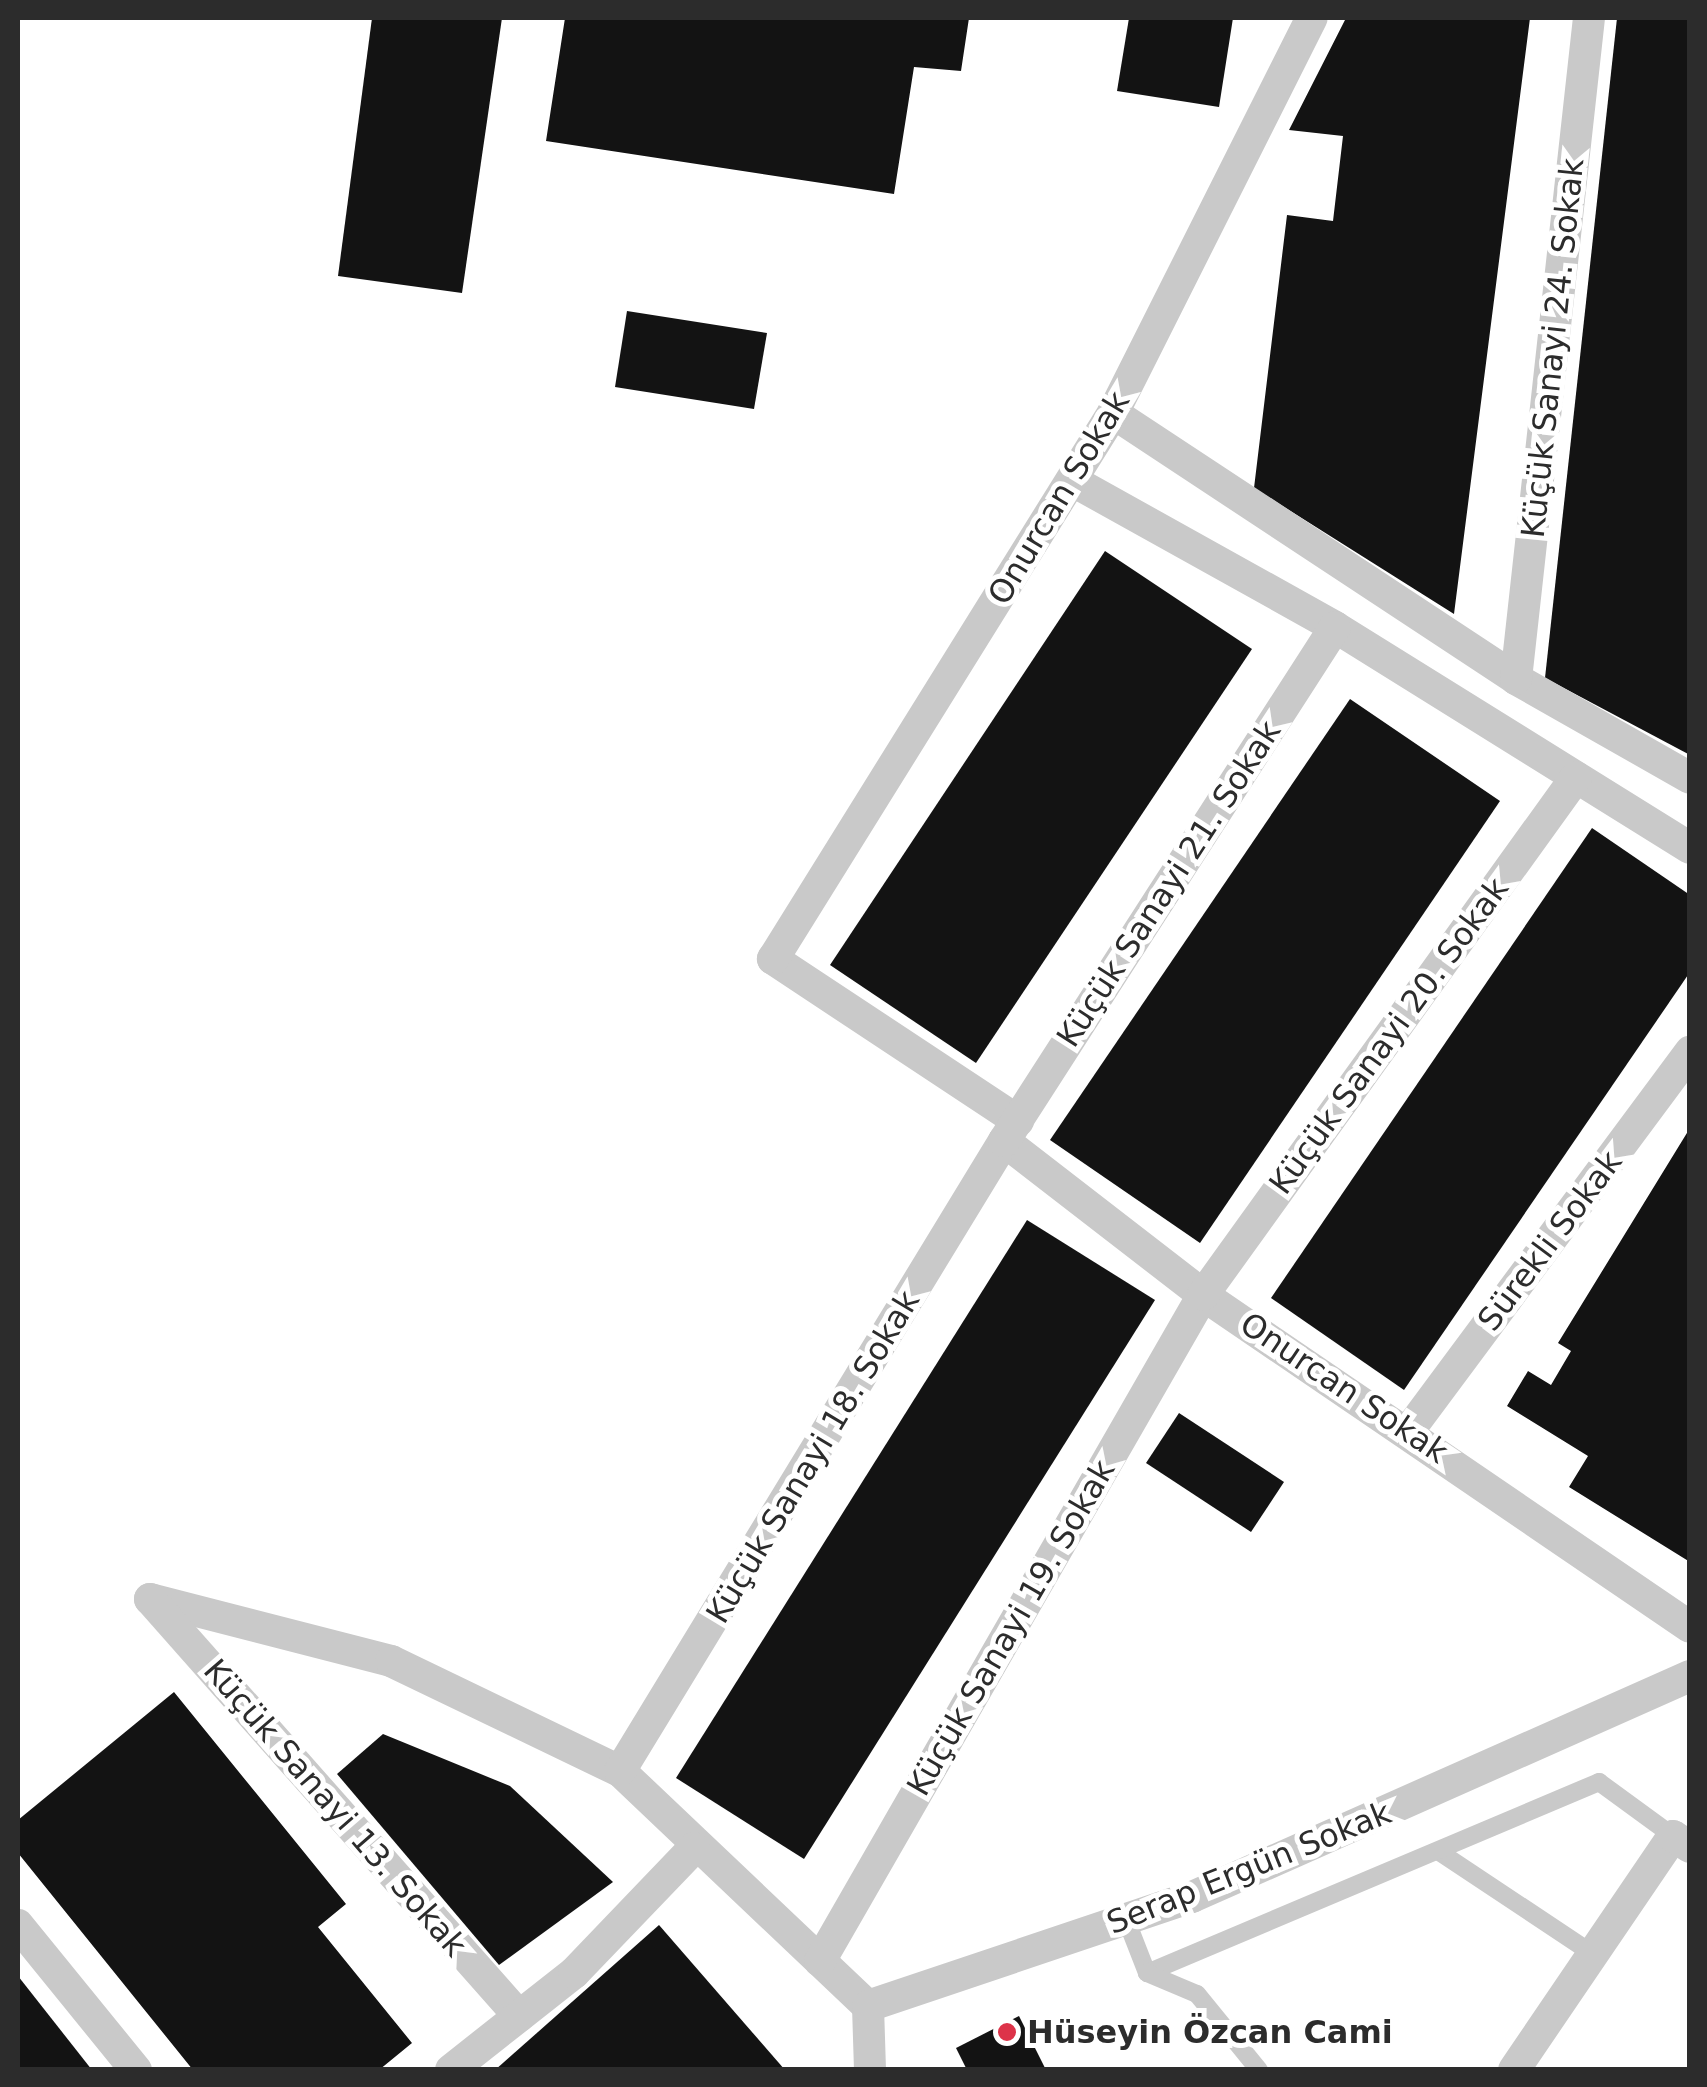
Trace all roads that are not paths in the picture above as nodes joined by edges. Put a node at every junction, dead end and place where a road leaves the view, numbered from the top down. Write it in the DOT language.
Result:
graph roads {
  1 [pos="1312,18"];
  2 [pos="1589,18"];
  3 [pos="1112,413"];
  4 [pos="1073,481"];
  5 [pos="1335,626"];
  6 [pos="1516,678"];
  7 [pos="1576,777"];
  8 [pos="1690,778"];
  9 [pos="1690,848"];
  10 [pos="1690,1052"];
  11 [pos="1011,1131"];
  12 [pos="1202,1295"];
  13 [pos="1410,1430"];
  14 [pos="1690,1627"];
  15 [pos="1686,1685"];
  16 [pos="620,1771"];
  17 [pos="1681,1842"];
  18 [pos="694,1848"];
  19 [pos="1438,1851"];
  20 [pos="1126,1920"];
  21 [pos="18,1925"];
  22 [pos="1593,1954"];
  23 [pos="820,1961"];
  24 [pos="1147,1973"];
  25 [pos="868,2006"];
  26 [pos="519,2016"];
  27 [pos="136,2070"];
  28 [pos="451,2070"];
  29 [pos="870,2070"];
  30 [pos="1258,2070"];
  31 [pos="1514,2070"];
  1 -- 3 [label="street, Onurcan Sokak"];
  2 -- 6 [label="street, Küçük Sanayi 24. Sokak"];
  3 -- 4 [label="street, Onurcan Sokak"];
  3 -- 6 [label="street"];
  4 -- 5 [label="street"];
  4 -- 11 [label="street, Onurcan Sokak"];
  5 -- 7 [label="street"];
  5 -- 11 [label="street, Küçük Sanayi 21. Sokak"];
  6 -- 8 [label="street"];
  7 -- 9 [label="street"];
  7 -- 12 [label="street, Küçük Sanayi 20. Sokak"];
  10 -- 13 [label="street, Sürekli Sokak"];
  11 -- 12 [label="street, Onurcan Sokak"];
  11 -- 16 [label="street, Küçük Sanayi 18. Sokak"];
  12 -- 13 [label="street, Onurcan Sokak"];
  12 -- 23 [label="street, Küçük Sanayi 19. Sokak"];
  13 -- 14 [label="street, Onurcan Sokak"];
  15 -- 20 [label="street, Serap Ergün Sokak"];
  16 -- 18 [label="street"];
  16 -- 26 [label="street, Küçük Sanayi 13. Sokak"];
  17 -- 19 [label="lane"];
  17 -- 22 [label="street"];
  18 -- 23 [label="street"];
  18 -- 26 [label="street"];
  19 -- 22 [label="lane"];
  19 -- 24 [label="lane"];
  20 -- 24 [label="lane"];
  20 -- 25 [label="street, Serap Ergün Sokak"];
  21 -- 27 [label="street"];
  22 -- 31 [label="street"];
  23 -- 25 [label="street"];
  24 -- 30 [label="lane"];
  25 -- 29 [label="street"];
  26 -- 28 [label="street"];
}
